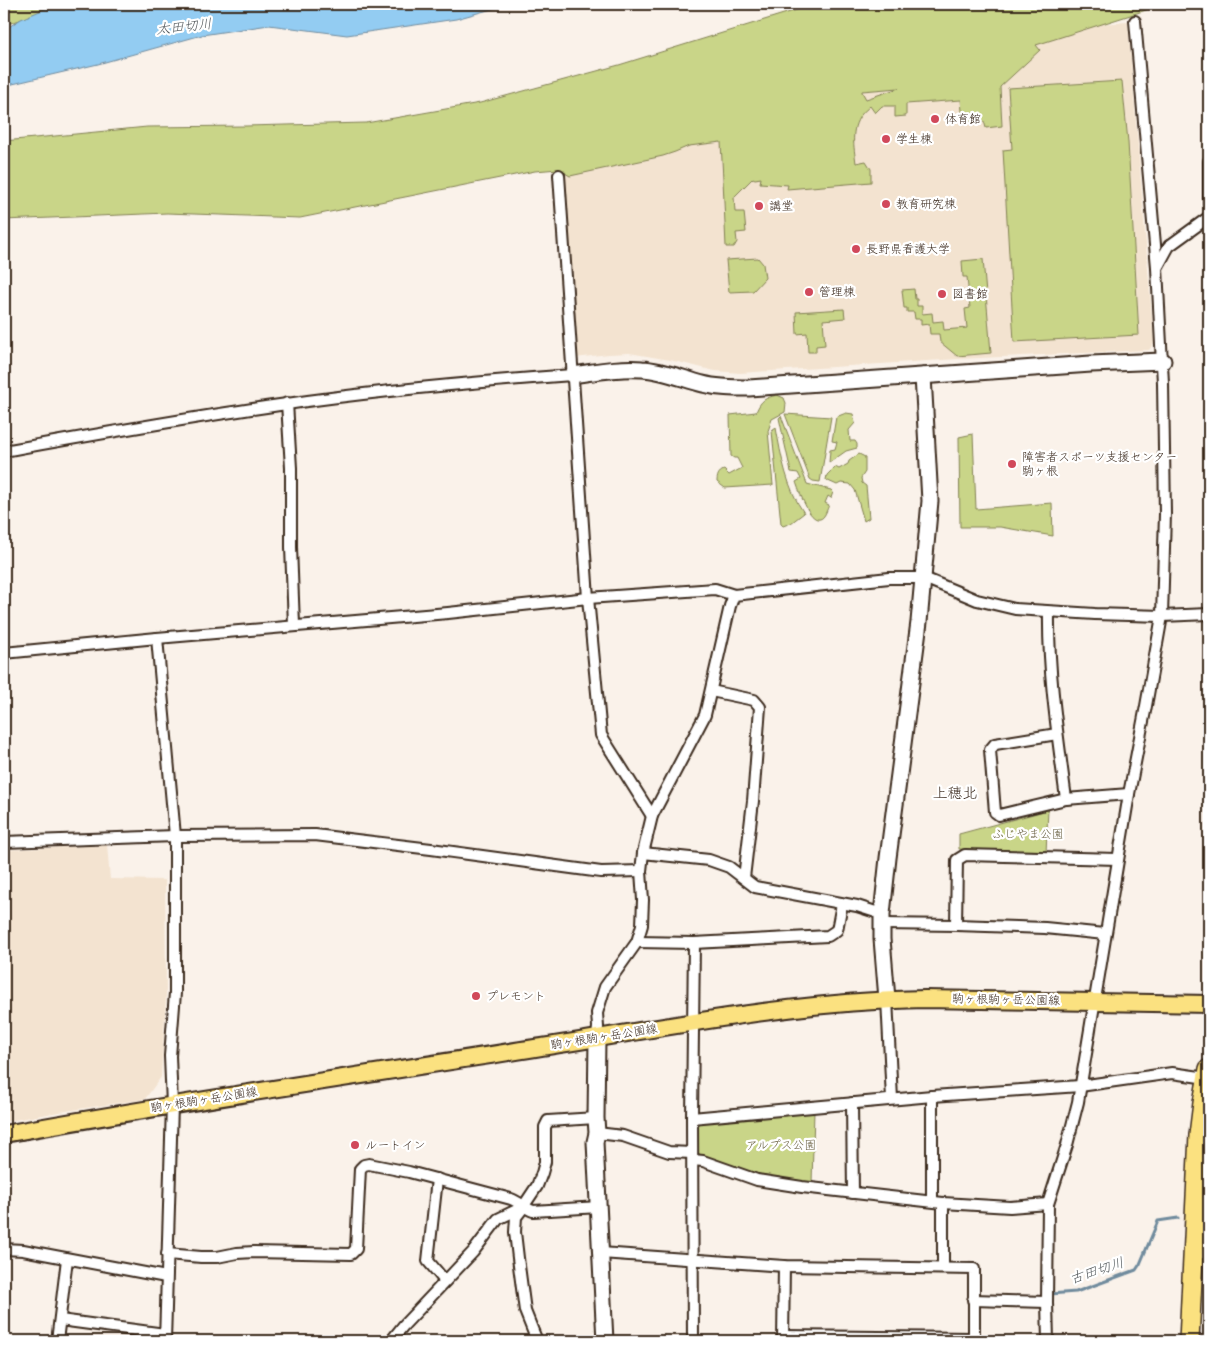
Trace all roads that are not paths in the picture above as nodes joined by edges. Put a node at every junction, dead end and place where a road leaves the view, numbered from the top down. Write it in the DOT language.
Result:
graph roads {
  1 [pos="1135,21"];
  2 [pos="1209,161"];
  3 [pos="558,175"];
  4 [pos="1209,204"];
  5 [pos="1209,217"];
  6 [pos="1157,268"];
  7 [pos="1163,361"];
  8 [pos="572,375"];
  9 [pos="923,376"];
  10 [pos="287,404"];
  11 [pos="4,451"];
  12 [pos="924,578"];
  13 [pos="734,596"];
  14 [pos="588,598"];
  15 [pos="1049,612"];
  16 [pos="1209,614"];
  17 [pos="1162,616"];
  18 [pos="294,625"];
  19 [pos="157,638"];
  20 [pos="4,653"];
  21 [pos="711,691"];
  22 [pos="1058,734"];
  23 [pos="1129,794"];
  24 [pos="1066,799"];
  25 [pos="652,816"];
  26 [pos="175,836"];
  27 [pos="4,842"];
  28 [pos="643,853"];
  29 [pos="1118,859"];
  30 [pos="641,870"];
  31 [pos="744,878"];
  32 [pos="842,904"];
  33 [pos="882,919"];
  34 [pos="956,925"];
  35 [pos="1105,934"];
  36 [pos="637,942"];
  37 [pos="694,943"];
  38 [pos="887,999"];
  39 [pos="1094,1001"];
  40 [pos="1209,1004"];
  41 [pos="694,1022"];
  42 [pos="597,1038"];
  43 [pos="1208,1074"];
  44 [pos="1080,1086"];
  45 [pos="932,1096"];
  46 [pos="892,1099"];
  47 [pos="852,1103"];
  48 [pos="172,1105"];
  49 [pos="596,1118"];
  50 [pos="692,1118"];
  51 [pos="597,1133"];
  52 [pos="4,1134"];
  53 [pos="692,1156"];
  54 [pos="437,1179"];
  55 [pos="853,1193"];
  56 [pos="932,1201"];
  57 [pos="943,1203"];
  58 [pos="1048,1204"];
  59 [pos="523,1207"];
  60 [pos="598,1208"];
  61 [pos="4,1249"];
  62 [pos="601,1253"];
  63 [pos="1202,1253"];
  64 [pos="167,1254"];
  65 [pos="67,1259"];
  66 [pos="692,1259"];
  67 [pos="784,1266"];
  68 [pos="943,1268"];
  69 [pos="166,1277"];
  70 [pos="445,1281"];
  71 [pos="974,1300"];
  72 [pos="1046,1302"];
  73 [pos="60,1320"];
  74 [pos="165,1338"];
  75 [pos="783,1339"];
  76 [pos="974,1339"];
  77 [pos="57,1341"];
  78 [pos="391,1341"];
  79 [pos="537,1341"];
  80 [pos="605,1341"];
  81 [pos="693,1341"];
  82 [pos="1048,1341"];
  83 [pos="1189,1341"];
  1 -- 6 [label="street"];
  2 -- 4 [label="street"];
  3 -- 8 [label="street"];
  5 -- 6 [label="street"];
  6 -- 7 [label="street"];
  7 -- 9 [label="street"];
  7 -- 17 [label="street"];
  8 -- 9 [label="street"];
  8 -- 10 [label="street"];
  8 -- 14 [label="street"];
  9 -- 12 [label="street"];
  10 -- 11 [label="street"];
  10 -- 18 [label="street"];
  12 -- 13 [label="street"];
  12 -- 15 [label="street"];
  12 -- 33 [label="street"];
  13 -- 14 [label="street"];
  13 -- 21 [label="street"];
  14 -- 18 [label="street"];
  14 -- 25 [label="street"];
  15 -- 17 [label="street"];
  15 -- 22 [label="street"];
  16 -- 17 [label="street"];
  17 -- 23 [label="street"];
  18 -- 19 [label="street"];
  19 -- 20 [label="street"];
  19 -- 26 [label="street"];
  21 -- 25 [label="street"];
  21 -- 31 [label="street"];
  22 -- 24 [label="street"];
  22 -- 24 [label="street"];
  23 -- 24 [label="street"];
  23 -- 29 [label="street"];
  25 -- 28 [label="street"];
  26 -- 27 [label="street"];
  26 -- 30 [label="street"];
  26 -- 48 [label="street"];
  28 -- 30 [label="street"];
  28 -- 31 [label="street"];
  29 -- 34 [label="street"];
  29 -- 35 [label="street"];
  30 -- 36 [label="street"];
  31 -- 32 [label="street"];
  32 -- 33 [label="street"];
  32 -- 37 [label="street"];
  33 -- 34 [label="street"];
  33 -- 38 [label="street"];
  34 -- 35 [label="street"];
  35 -- 39 [label="street"];
  36 -- 37 [label="street"];
  36 -- 42 [label="street"];
  37 -- 41 [label="street"];
  38 -- 39 [label="main road, 駒ヶ根駒ヶ岳公園線"];
  38 -- 41 [label="main road, 駒ヶ根駒ヶ岳公園線"];
  38 -- 46 [label="street"];
  39 -- 40 [label="main road, 駒ヶ根駒ヶ岳公園線"];
  39 -- 44 [label="street"];
  41 -- 42 [label="main road, 駒ヶ根駒ヶ岳公園線"];
  41 -- 50 [label="street"];
  42 -- 48 [label="main road, 駒ヶ根駒ヶ岳公園線"];
  42 -- 49 [label="street"];
  43 -- 44 [label="street"];
  43 -- 63 [label="highway"];
  44 -- 45 [label="street"];
  44 -- 58 [label="street"];
  45 -- 46 [label="street"];
  45 -- 56 [label="street"];
  46 -- 47 [label="street"];
  47 -- 50 [label="street"];
  47 -- 55 [label="street"];
  48 -- 52 [label="main road, 駒ヶ根駒ヶ岳公園線"];
  48 -- 64 [label="street"];
  49 -- 51 [label="street"];
  49 -- 59 [label="street"];
  50 -- 53 [label="street"];
  51 -- 53 [label="street"];
  51 -- 60 [label="street"];
  53 -- 55 [label="street"];
  53 -- 66 [label="street"];
  54 -- 59 [label="street"];
  54 -- 64 [label="street"];
  54 -- 70 [label="street"];
  55 -- 56 [label="street"];
  56 -- 57 [label="street"];
  57 -- 58 [label="street"];
  57 -- 68 [label="street"];
  58 -- 72 [label="street"];
  59 -- 60 [label="street"];
  59 -- 70 [label="street"];
  59 -- 79 [label="street"];
  60 -- 62 [label="street"];
  61 -- 65 [label="street"];
  62 -- 66 [label="street"];
  62 -- 80 [label="street"];
  63 -- 83 [label="highway"];
  64 -- 69 [label="street"];
  65 -- 69 [label="street"];
  65 -- 73 [label="street"];
  66 -- 67 [label="street"];
  66 -- 81 [label="street"];
  67 -- 68 [label="street"];
  67 -- 75 [label="street"];
  68 -- 71 [label="street"];
  69 -- 74 [label="street"];
  70 -- 78 [label="street"];
  71 -- 72 [label="street"];
  71 -- 76 [label="street"];
  72 -- 82 [label="street"];
  73 -- 74 [label="street"];
  73 -- 77 [label="street"];
  75 -- 76 [label="street"];
}
